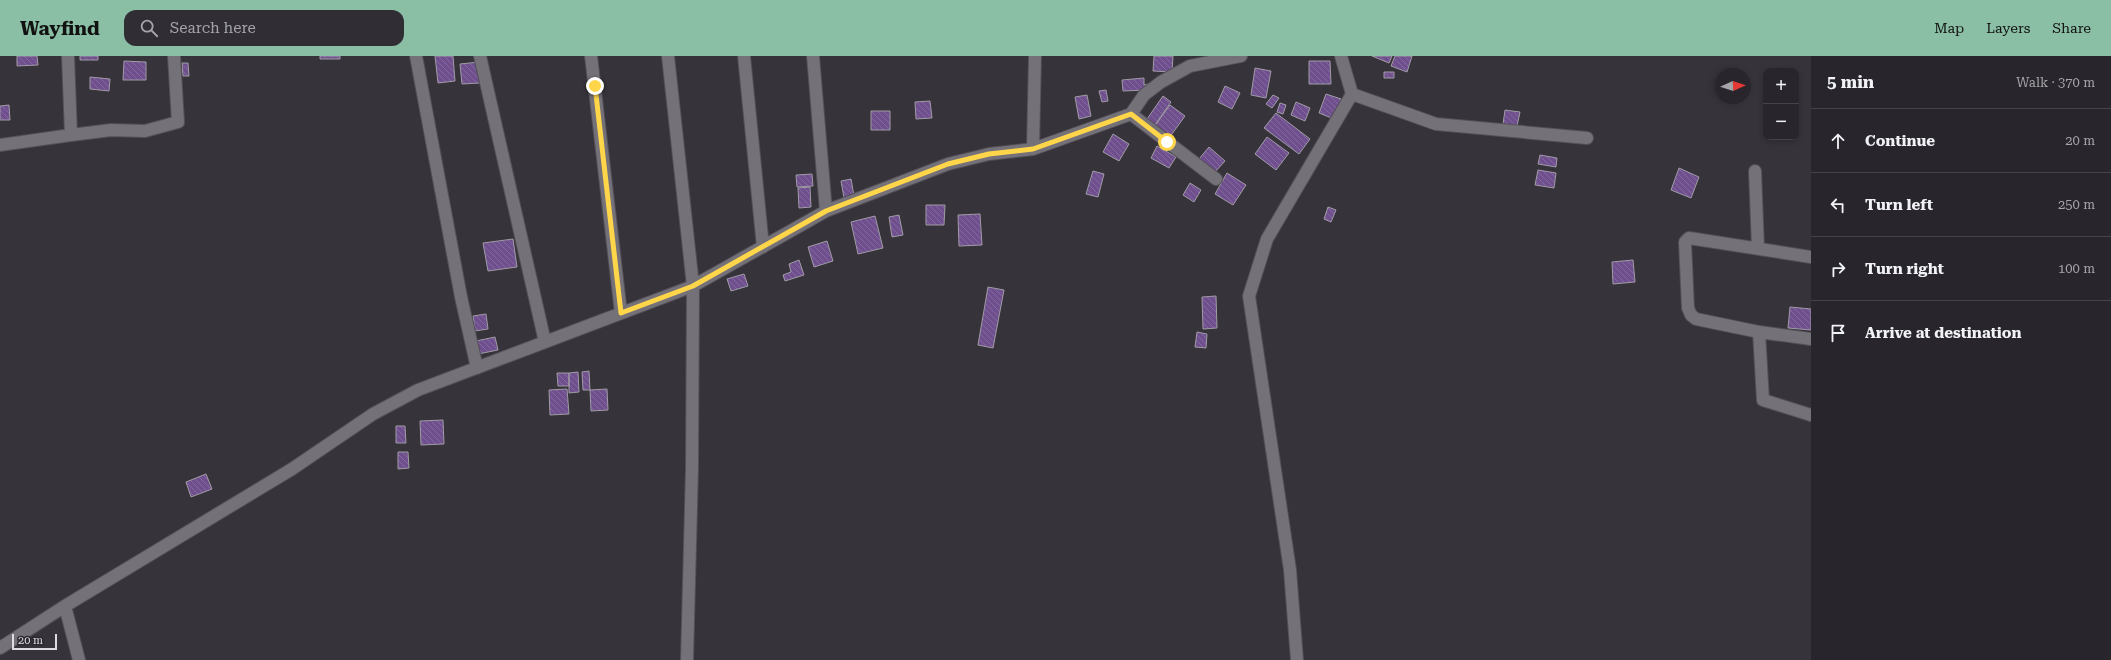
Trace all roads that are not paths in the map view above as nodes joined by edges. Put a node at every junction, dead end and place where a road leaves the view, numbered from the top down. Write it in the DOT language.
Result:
graph roads {
  1 [pos="68,56"];
  2 [pos="174,56"];
  3 [pos="416,56"];
  4 [pos="480,56"];
  5 [pos="591,56"];
  6 [pos="668,56"];
  7 [pos="744,56"];
  8 [pos="813,56"];
  9 [pos="1035,56"];
  10 [pos="1240,56"];
  11 [pos="1341,56"];
  12 [pos="1352,94"];
  13 [pos="1131,114"];
  14 [pos="71,135"];
  15 [pos="1587,138"];
  16 [pos="0,145"];
  17 [pos="1033,149"];
  18 [pos="1755,171"];
  19 [pos="1216,179"];
  20 [pos="826,211"];
  21 [pos="763,247"];
  22 [pos="1758,248"];
  23 [pos="1811,257"];
  24 [pos="693,286"];
  25 [pos="621,313"];
  26 [pos="1759,332"];
  27 [pos="1811,339"];
  28 [pos="545,342"];
  29 [pos="476,368"];
  30 [pos="1811,415"];
  31 [pos="66,606"];
  32 [pos="0,648"];
  33 [pos="79,660"];
  34 [pos="687,660"];
  35 [pos="1297,660"];
  1 -- 14 [label="street"];
  2 -- 14 [label="street"];
  3 -- 29 [label="street"];
  4 -- 28 [label="street"];
  5 -- 25 [label="street"];
  6 -- 24 [label="street"];
  7 -- 21 [label="street"];
  8 -- 20 [label="street"];
  9 -- 17 [label="street"];
  10 -- 13 [label="street"];
  11 -- 12 [label="street"];
  12 -- 15 [label="street"];
  12 -- 35 [label="street"];
  13 -- 17 [label="street"];
  13 -- 19 [label="street"];
  14 -- 16 [label="street"];
  17 -- 20 [label="street"];
  18 -- 22 [label="street"];
  20 -- 21 [label="street"];
  21 -- 24 [label="street"];
  22 -- 23 [label="street"];
  22 -- 26 [label="street"];
  24 -- 25 [label="street"];
  24 -- 34 [label="street"];
  25 -- 28 [label="street"];
  26 -- 27 [label="street"];
  26 -- 30 [label="street"];
  28 -- 29 [label="street"];
  29 -- 31 [label="street"];
  31 -- 32 [label="street"];
  31 -- 33 [label="street"];
}
